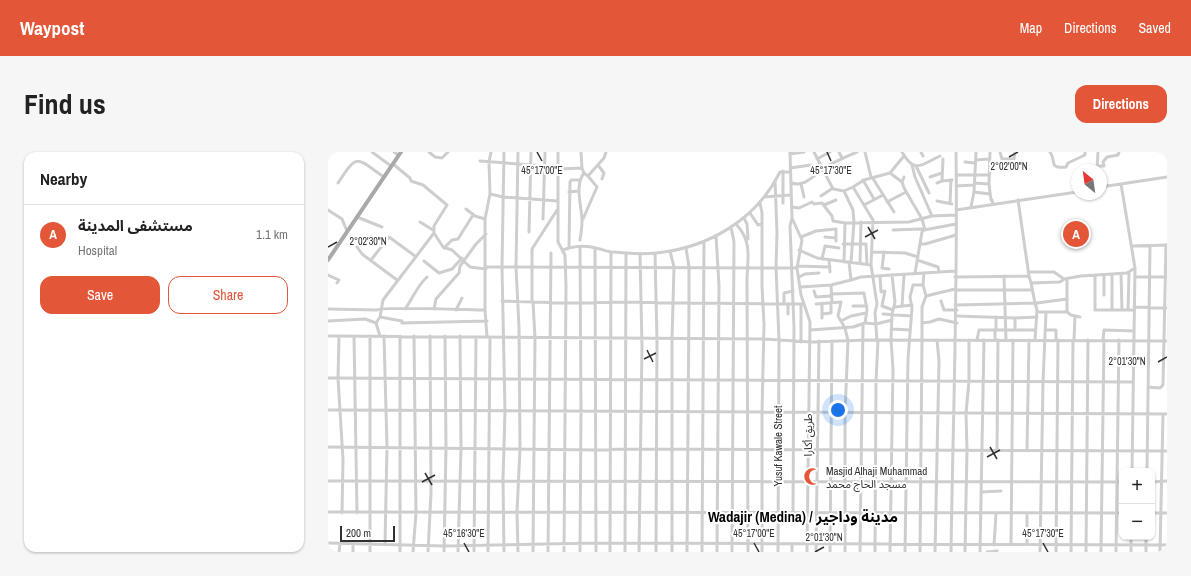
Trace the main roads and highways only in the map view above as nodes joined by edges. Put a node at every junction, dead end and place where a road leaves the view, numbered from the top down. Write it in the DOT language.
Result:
graph roads {
  1 [pos="399,154"];
  2 [pos="328,259"];
  1 -- 2 [label="main road"];
}
